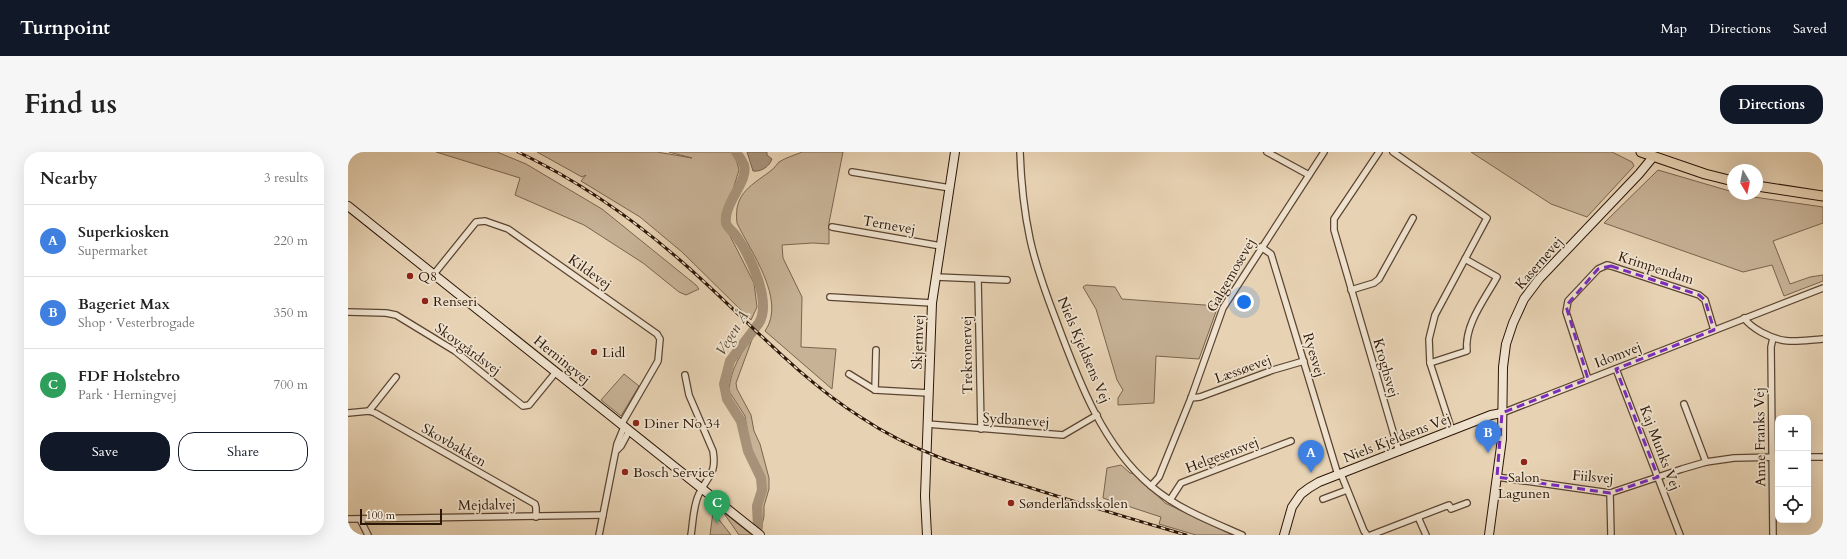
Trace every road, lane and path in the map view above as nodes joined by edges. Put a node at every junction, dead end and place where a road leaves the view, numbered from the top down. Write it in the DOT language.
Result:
graph roads {
  1 [pos="955,152"];
  2 [pos="1020,152"];
  3 [pos="1267,152"];
  4 [pos="1324,152"];
  5 [pos="1379,152"];
  6 [pos="1393,152"];
  7 [pos="1641,152"];
  8 [pos="1654,154"];
  9 [pos="852,172"];
  10 [pos="1309,175"];
  11 [pos="1727,179"];
  12 [pos="1763,187"];
  13 [pos="950,188"];
  14 [pos="1823,196"];
  15 [pos="348,206"];
  16 [pos="1414,218"];
  17 [pos="832,227"];
  18 [pos="941,246"];
  19 [pos="1261,247"];
  20 [pos="1465,259"];
  21 [pos="434,274"];
  22 [pos="936,277"];
  23 [pos="978,279"];
  24 [pos="1007,280"];
  25 [pos="1823,288"];
  26 [pos="1351,290"];
  27 [pos="830,297"];
  28 [pos="932,303"];
  29 [pos="348,312"];
  30 [pos="1744,318"];
  31 [pos="1714,330"];
  32 [pos="1773,338"];
  33 [pos="1823,340"];
  34 [pos="876,350"];
  35 [pos="1304,361"];
  36 [pos="1430,362"];
  37 [pos="1616,369"];
  38 [pos="556,372"];
  39 [pos="685,374"];
  40 [pos="849,374"];
  41 [pos="396,378"];
  42 [pos="1588,380"];
  43 [pos="875,390"];
  44 [pos="929,393"];
  45 [pos="1191,398"];
  46 [pos="1684,404"];
  47 [pos="369,411"];
  48 [pos="348,413"];
  49 [pos="1502,413"];
  50 [pos="1097,415"];
  51 [pos="927,424"];
  52 [pos="624,427"];
  53 [pos="981,429"];
  54 [pos="1452,431"];
  55 [pos="1291,441"];
  56 [pos="1399,452"];
  57 [pos="1775,457"];
  58 [pos="1811,457"];
  59 [pos="1823,457"];
  60 [pos="1706,462"];
  61 [pos="1339,474"];
  62 [pos="1497,477"];
  63 [pos="1658,477"];
  64 [pos="1151,486"];
  65 [pos="702,490"];
  66 [pos="1347,490"];
  67 [pos="1610,493"];
  68 [pos="1323,499"];
  69 [pos="1170,500"];
  70 [pos="1467,503"];
  71 [pos="603,515"];
  72 [pos="1418,516"];
  73 [pos="536,517"];
  74 [pos="348,519"];
  75 [pos="360,519"];
  76 [pos="368,535"];
  77 [pos="599,535"];
  78 [pos="691,535"];
  79 [pos="760,535"];
  80 [pos="927,535"];
  81 [pos="1242,535"];
  82 [pos="1284,535"];
  83 [pos="1367,535"];
  84 [pos="1371,535"];
  85 [pos="1426,535"];
  86 [pos="1489,535"];
  87 [pos="1611,535"];
  88 [pos="1680,535"];
  89 [pos="1773,535"];
  1 -- 13 [label="street, Skjernvej"];
  2 -- 50 [label="street, Niels Kjeldsens Vej"];
  3 -- 10 [label="street"];
  4 -- 10 [label="street, Galgemosevej"];
  5 -- 26 [label="street, Kroghsvej"];
  6 -- 20 [label="street"];
  7 -- 8 [label="main road"];
  8 -- 11 [label="main road"];
  8 -- 49 [label="street, Kasernevej"];
  9 -- 13 [label="street"];
  10 -- 19 [label="street, Galgemosevej"];
  12 -- 14 [label="main road"];
  13 -- 18 [label="street, Skjernvej"];
  15 -- 21 [label="street, Herningvej"];
  16 -- 26 [label="street"];
  17 -- 18 [label="street, Ternevej"];
  18 -- 22 [label="street, Skjernvej"];
  19 -- 35 [label="street, Ryesvej"];
  19 -- 45 [label="street, Galgemosevej"];
  20 -- 36 [label="street"];
  20 -- 36 [label="street"];
  21 -- 38 [label="street, Herningvej"];
  21 -- 52 [label="street, Kildevej"];
  22 -- 23 [label="street"];
  22 -- 28 [label="street, Skjernvej"];
  23 -- 24 [label="street"];
  23 -- 53 [label="street, Trekronervej"];
  25 -- 30 [label="street, Idomvej"];
  26 -- 56 [label="street, Kroghsvej"];
  27 -- 28 [label="street"];
  28 -- 44 [label="street, Skjernvej"];
  29 -- 38 [label="street, Skovgårdsvej"];
  30 -- 31 [label="street, Idomvej"];
  30 -- 32 [label="street"];
  31 -- 37 [label="street, Idomvej"];
  31 -- 42 [label="street, Krimpendam"];
  32 -- 33 [label="street"];
  32 -- 57 [label="street, Anne Franks Vej"];
  34 -- 43 [label="street"];
  35 -- 45 [label="street, Læssøevej"];
  35 -- 61 [label="street, Ryesvej"];
  36 -- 54 [label="street"];
  37 -- 42 [label="street, Idomvej"];
  37 -- 63 [label="street, Kaj Munks Vej"];
  38 -- 52 [label="street, Herningvej"];
  39 -- 65 [label="street"];
  40 -- 43 [label="street"];
  41 -- 47 [label="street"];
  42 -- 49 [label="street, Idomvej"];
  43 -- 44 [label="street"];
  44 -- 51 [label="street, Skjernvej"];
  45 -- 64 [label="street, Galgemosevej"];
  46 -- 60 [label="street"];
  47 -- 48 [label="street"];
  47 -- 73 [label="street, Skovbakken"];
  49 -- 54 [label="street, Niels Kjeldsens Vej"];
  49 -- 62 [label="street, Kasernevej"];
  50 -- 53 [label="street, Sydbanevej"];
  50 -- 64 [label="street, Niels Kjeldsens Vej"];
  51 -- 53 [label="street, Sydbanevej"];
  51 -- 80 [label="street, Skjernvej"];
  52 -- 65 [label="street, Herningvej"];
  52 -- 71 [label="street"];
  54 -- 56 [label="street, Niels Kjeldsens Vej"];
  55 -- 69 [label="street, Helgesensvej"];
  56 -- 61 [label="street, Niels Kjeldsens Vej"];
  57 -- 60 [label="street, Fiilsvej"];
  57 -- 89 [label="street, Anne Franks Vej"];
  58 -- 59 [label="street"];
  60 -- 63 [label="street, Fiilsvej"];
  61 -- 66 [label="street, Ryesvej"];
  61 -- 82 [label="street, Niels Kjeldsens Vej"];
  62 -- 67 [label="street, Fiilsvej"];
  62 -- 86 [label="street, Kasernevej"];
  63 -- 67 [label="street, Fiilsvej"];
  63 -- 88 [label="street, Kaj Munks Vej"];
  64 -- 69 [label="street, Niels Kjeldsens Vej"];
  65 -- 78 [label="street"];
  65 -- 79 [label="street, Herningvej"];
  66 -- 68 [label="street"];
  66 -- 83 [label="street, Ryesvej"];
  67 -- 87 [label="street"];
  69 -- 81 [label="street, Niels Kjeldsens Vej"];
  70 -- 72 [label="street"];
  71 -- 73 [label="street, Mejdalvej"];
  71 -- 77 [label="street"];
  72 -- 84 [label="street"];
  72 -- 85 [label="street"];
  73 -- 75 [label="street, Mejdalvej"];
  74 -- 75 [label="street, Mejdalvej"];
  75 -- 76 [label="street"];
}
